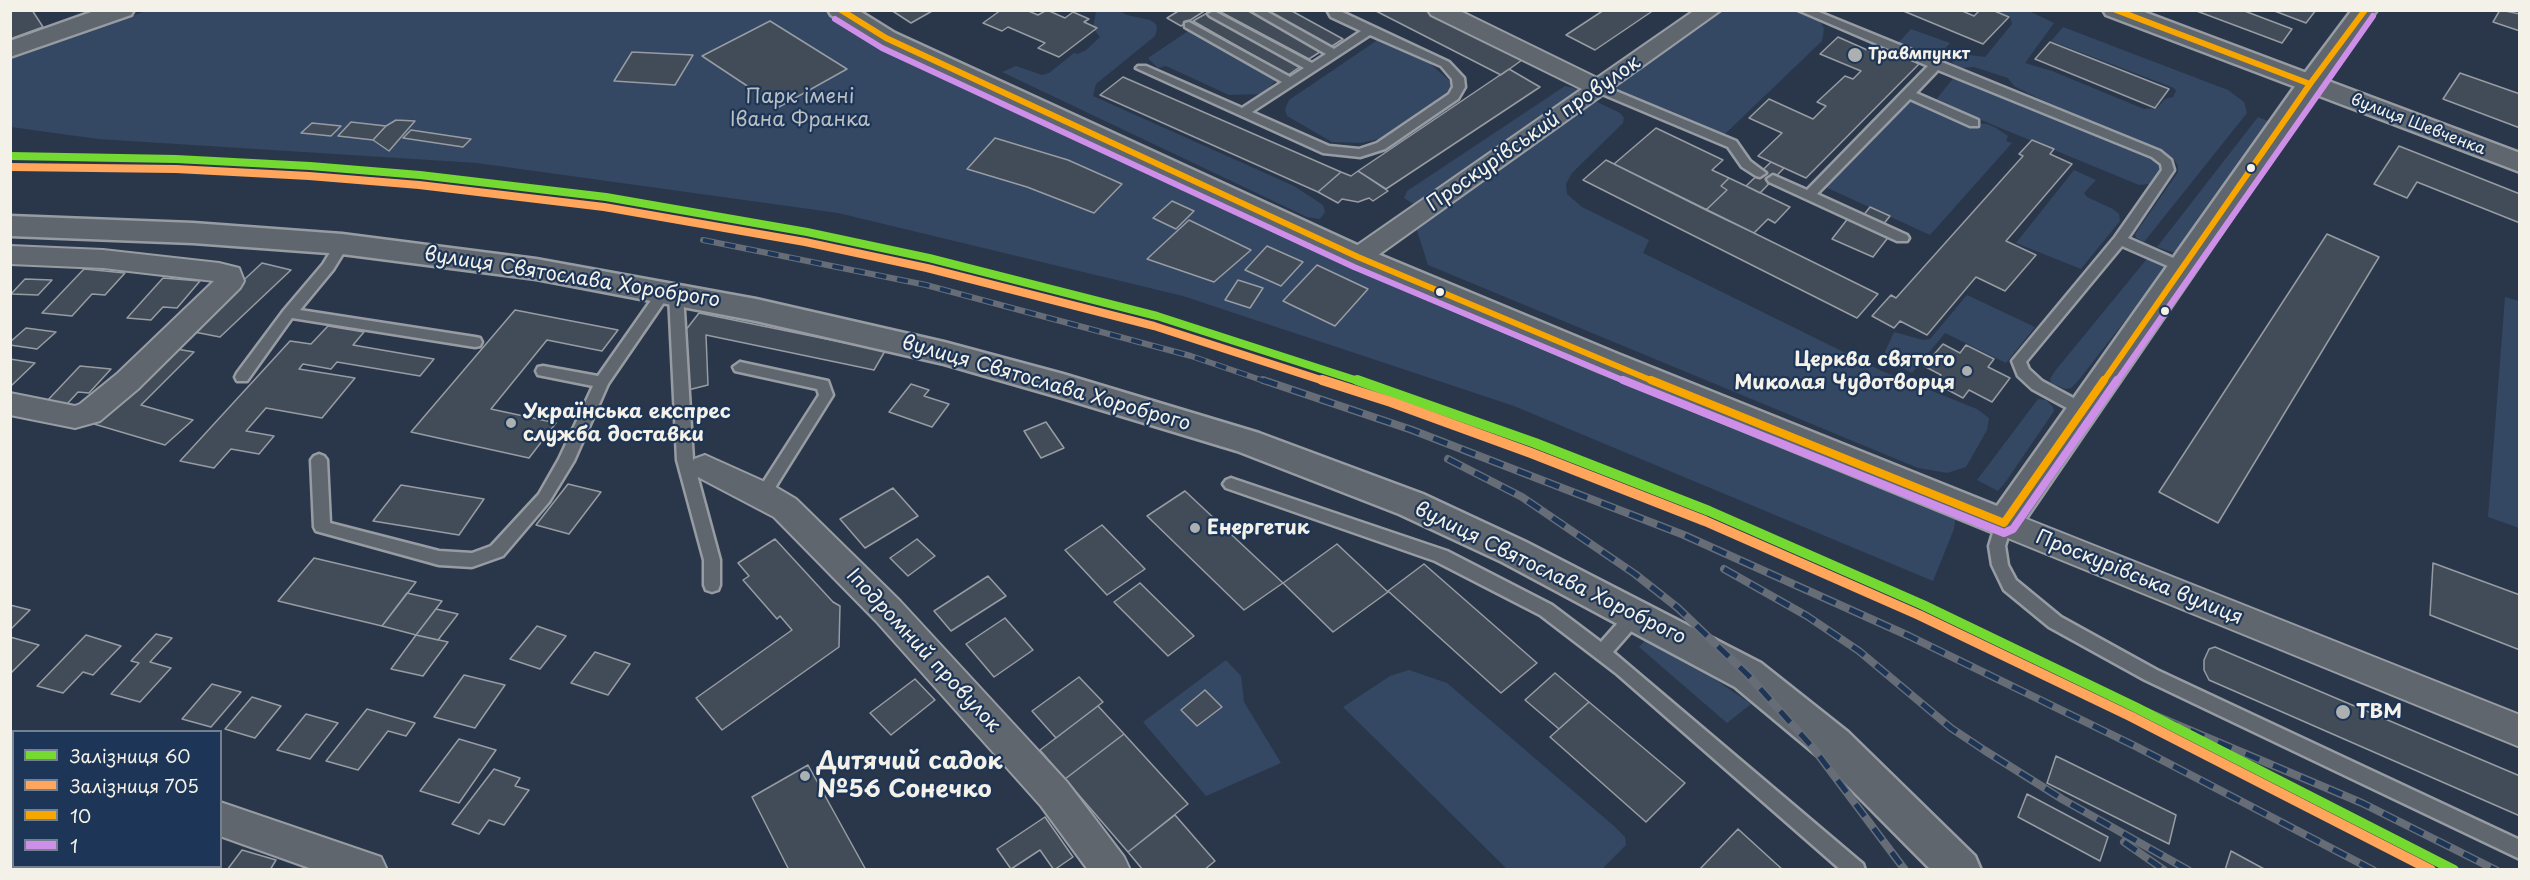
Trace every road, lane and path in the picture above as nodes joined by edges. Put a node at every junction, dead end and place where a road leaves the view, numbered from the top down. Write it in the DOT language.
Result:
graph roads {
  1 [pos="122,10"];
  2 [pos="840,10"];
  3 [pos="1256,10"];
  4 [pos="1332,10"];
  5 [pos="1439,10"];
  6 [pos="1710,10"];
  7 [pos="1803,10"];
  8 [pos="2115,10"];
  9 [pos="2364,11"];
  10 [pos="1214,14"];
  11 [pos="1189,25"];
  12 [pos="1369,31"];
  13 [pos="10,50"];
  14 [pos="1335,54"];
  15 [pos="1936,65"];
  16 [pos="1142,68"];
  17 [pos="1313,68"];
  18 [pos="1291,82"];
  19 [pos="2310,84"];
  20 [pos="1599,88"];
  21 [pos="1910,94"];
  22 [pos="1243,113"];
  23 [pos="1974,123"];
  24 [pos="2520,163"];
  25 [pos="1760,172"];
  26 [pos="1773,179"];
  27 [pos="1809,195"];
  28 [pos="10,226"];
  29 [pos="1902,238"];
  30 [pos="2120,240"];
  31 [pos="342,244"];
  32 [pos="10,255"];
  33 [pos="1358,257"];
  34 [pos="2182,267"];
  35 [pos="670,293"];
  36 [pos="289,313"];
  37 [pos="474,342"];
  38 [pos="740,367"];
  39 [pos="543,371"];
  40 [pos="242,377"];
  41 [pos="602,382"];
  42 [pos="10,404"];
  43 [pos="2083,410"];
  44 [pos="319,460"];
  45 [pos="695,464"];
  46 [pos="1231,484"];
  47 [pos="764,495"];
  48 [pos="2004,523"];
  49 [pos="712,585"];
  50 [pos="1636,614"];
  51 [pos="1602,653"];
  52 [pos="2520,731"];
  53 [pos="222,820"];
  54 [pos="2520,850"];
  55 [pos="320,862"];
  56 [pos="368,870"];
  57 [pos="1112,870"];
  58 [pos="1856,870"];
  59 [pos="1960,870"];
  1 -- 13 [label="main road"];
  2 -- 33 [label="main road, Проскурівська вулиця"];
  3 -- 14 [label="lane"];
  4 -- 12 [label="lane"];
  5 -- 20 [label="street"];
  6 -- 20 [label="street, Проскурівський провулок"];
  7 -- 15 [label="lane"];
  8 -- 19 [label="main road, вулиця Шевченка"];
  9 -- 19 [label="main road"];
  10 -- 17 [label="lane"];
  11 -- 18 [label="lane"];
  12 -- 14 [label="lane"];
  12 -- 22 [label="lane"];
  14 -- 17 [label="lane"];
  15 -- 21 [label="lane"];
  15 -- 30 [label="lane"];
  16 -- 22 [label="lane"];
  17 -- 18 [label="lane"];
  18 -- 22 [label="lane"];
  19 -- 24 [label="main road, вулиця Шевченка"];
  19 -- 34 [label="main road"];
  20 -- 25 [label="lane"];
  20 -- 33 [label="street, Проскурівський провулок"];
  21 -- 23 [label="lane"];
  21 -- 27 [label="lane"];
  26 -- 27 [label="lane"];
  27 -- 29 [label="lane"];
  28 -- 31 [label="main road, вулиця Святослава Хороброго"];
  30 -- 34 [label="lane"];
  30 -- 43 [label="lane"];
  31 -- 35 [label="main road, вулиця Святослава Хороброго"];
  31 -- 36 [label="lane"];
  32 -- 42 [label="street"];
  33 -- 48 [label="main road, Проскурівська вулиця"];
  34 -- 43 [label="main road"];
  35 -- 41 [label="lane"];
  35 -- 45 [label="lane"];
  35 -- 50 [label="main road, вулиця Святослава Хороброго"];
  36 -- 37 [label="lane"];
  36 -- 40 [label="lane"];
  38 -- 47 [label="lane"];
  39 -- 41 [label="lane"];
  41 -- 44 [label="lane"];
  43 -- 48 [label="main road"];
  45 -- 47 [label="street, Іподромний провулок"];
  45 -- 49 [label="lane"];
  46 -- 51 [label="lane"];
  47 -- 57 [label="street, Іподромний провулок"];
  48 -- 52 [label="street, Проскурівська вулиця"];
  48 -- 54 [label="lane"];
  50 -- 51 [label="lane"];
  50 -- 59 [label="main road, вулиця Святослава Хороброго"];
  51 -- 58 [label="lane"];
  53 -- 55 [label="street"];
  55 -- 56 [label="street"];
}
